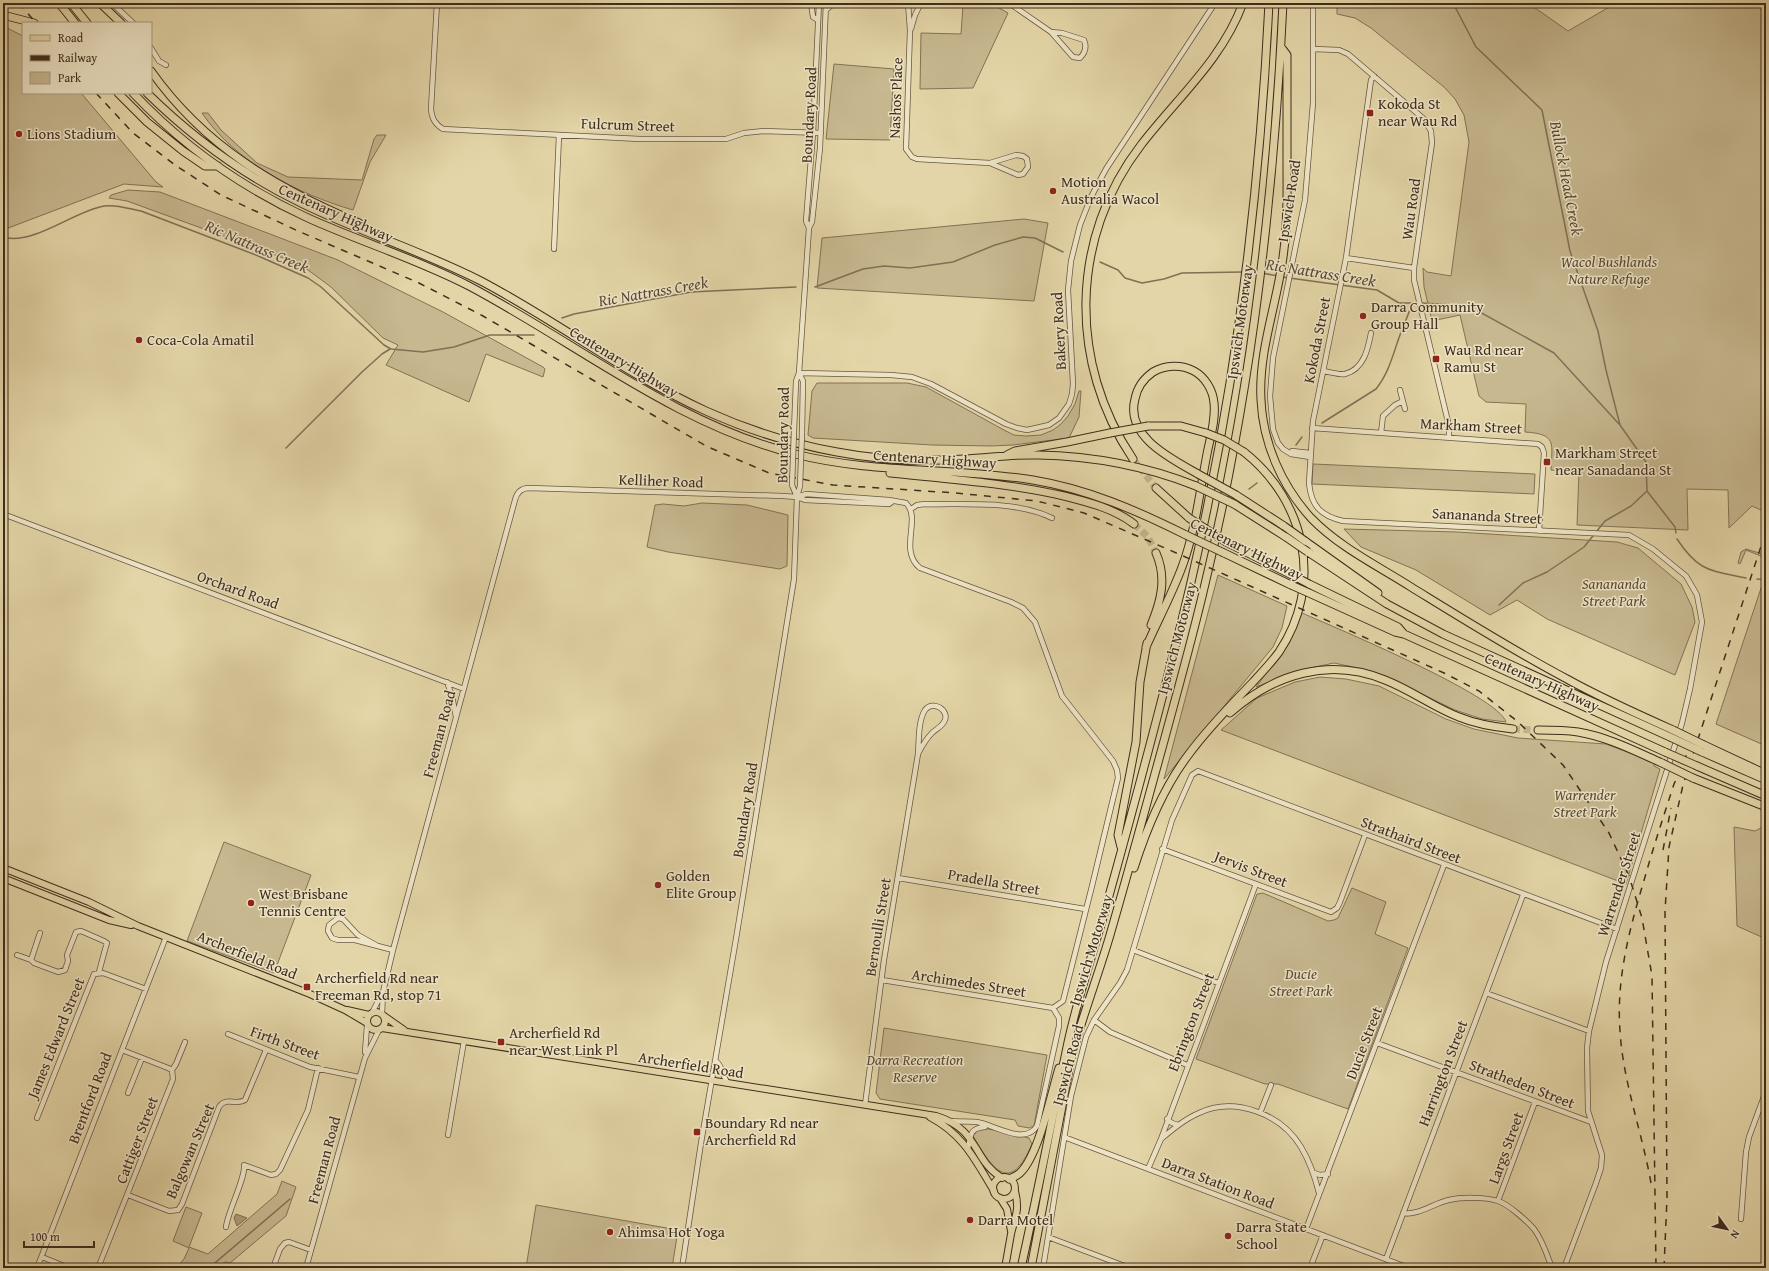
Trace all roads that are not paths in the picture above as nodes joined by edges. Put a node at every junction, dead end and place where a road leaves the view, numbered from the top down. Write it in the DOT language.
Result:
graph roads {
  1 [pos="59,3"];
  2 [pos="71,3"];
  3 [pos="100,3"];
  4 [pos="112,3"];
  5 [pos="437,3"];
  6 [pos="811,3"];
  7 [pos="818,3"];
  8 [pos="826,3"];
  9 [pos="834,3"];
  10 [pos="910,3"];
  11 [pos="921,3"];
  12 [pos="1009,3"];
  13 [pos="1215,3"];
  14 [pos="1242,3"];
  15 [pos="1269,3"];
  16 [pos="1283,3"];
  17 [pos="1313,3"];
  18 [pos="826,10"];
  19 [pos="3,15"];
  20 [pos="818,20"];
  21 [pos="31,22"];
  22 [pos="74,22"];
  23 [pos="86,22"];
  24 [pos="120,22"];
  25 [pos="132,22"];
  26 [pos="910,30"];
  27 [pos="1051,32"];
  28 [pos="1281,47"];
  29 [pos="1313,49"];
  30 [pos="152,50"];
  31 [pos="166,65"];
  32 [pos="152,72"];
  33 [pos="1374,76"];
  34 [pos="119,94"];
  35 [pos="134,94"];
  36 [pos="148,94"];
  37 [pos="812,133"];
  38 [pos="820,133"];
  39 [pos="559,135"];
  40 [pos="990,164"];
  41 [pos="219,166"];
  42 [pos="809,228"];
  43 [pos="554,248"];
  44 [pos="417,251"];
  45 [pos="1346,258"];
  46 [pos="1414,268"];
  47 [pos="1371,333"];
  48 [pos="1323,371"];
  49 [pos="799,373"];
  50 [pos="1400,390"];
  51 [pos="1403,401"];
  52 [pos="1405,409"];
  53 [pos="1312,428"];
  54 [pos="1381,434"];
  55 [pos="1449,437"];
  56 [pos="1310,455"];
  57 [pos="1003,456"];
  58 [pos="1132,459"];
  59 [pos="861,466"];
  60 [pos="525,488"];
  61 [pos="1156,488"];
  62 [pos="797,497"];
  63 [pos="911,509"];
  64 [pos="3,514"];
  65 [pos="1052,518"];
  66 [pos="1343,521"];
  67 [pos="1134,524"];
  68 [pos="1539,531"];
  69 [pos="1629,536"];
  70 [pos="1156,553"];
  71 [pos="1387,604"];
  72 [pos="1404,634"];
  73 [pos="1146,647"];
  74 [pos="446,682"];
  75 [pos="464,689"];
  76 [pos="456,717"];
  77 [pos="1219,718"];
  78 [pos="1513,728"];
  79 [pos="1538,730"];
  80 [pos="1703,748"];
  81 [pos="918,754"];
  82 [pos="1198,772"];
  83 [pos="1766,774"];
  84 [pos="1766,780"];
  85 [pos="1766,796"];
  86 [pos="1766,807"];
  87 [pos="1365,835"];
  88 [pos="1121,849"];
  89 [pos="1162,849"];
  90 [pos="1444,865"];
  91 [pos="3,868"];
  92 [pos="3,878"];
  93 [pos="898,878"];
  94 [pos="1256,884"];
  95 [pos="1123,892"];
  96 [pos="1523,895"];
  97 [pos="1085,910"];
  98 [pos="138,926"];
  99 [pos="1616,929"];
  100 [pos="40,933"];
  101 [pos="166,937"];
  102 [pos="376,944"];
  103 [pos="393,950"];
  104 [pos="1133,950"];
  105 [pos="17,954"];
  106 [pos="31,960"];
  107 [pos="99,972"];
  108 [pos="882,980"];
  109 [pos="1218,983"];
  110 [pos="146,990"];
  111 [pos="382,992"];
  112 [pos="1486,993"];
  113 [pos="1053,1008"];
  114 [pos="345,1010"];
  115 [pos="370,1014"];
  116 [pos="383,1015"];
  117 [pos="1094,1020"];
  118 [pos="367,1024"];
  119 [pos="381,1029"];
  120 [pos="405,1031"];
  121 [pos="1589,1031"];
  122 [pos="228,1034"];
  123 [pos="464,1041"];
  124 [pos="184,1042"];
  125 [pos="1377,1043"];
  126 [pos="122,1050"];
  127 [pos="266,1050"];
  128 [pos="1065,1053"];
  129 [pos="142,1058"];
  130 [pos="364,1058"];
  131 [pos="715,1060"];
  132 [pos="1187,1064"];
  133 [pos="318,1068"];
  134 [pos="172,1070"];
  135 [pos="1456,1072"];
  136 [pos="359,1077"];
  137 [pos="711,1082"];
  138 [pos="729,1084"];
  139 [pos="1271,1085"];
  140 [pos="1766,1091"];
  141 [pos="128,1093"];
  142 [pos="1535,1102"];
  143 [pos="865,1105"];
  144 [pos="1260,1113"];
  145 [pos="925,1114"];
  146 [pos="37,1118"];
  147 [pos="1167,1119"];
  148 [pos="951,1122"];
  149 [pos="1591,1122"];
  150 [pos="1178,1125"];
  151 [pos="988,1126"];
  152 [pos="448,1135"];
  153 [pos="969,1136"];
  154 [pos="1064,1137"];
  155 [pos="1161,1139"];
  156 [pos="968,1148"];
  157 [pos="1148,1169"];
  158 [pos="1314,1173"];
  159 [pos="1328,1174"];
  160 [pos="1006,1178"];
  161 [pos="994,1191"];
  162 [pos="1015,1191"];
  163 [pos="1319,1193"];
  164 [pos="128,1195"];
  165 [pos="1000,1198"];
  166 [pos="1498,1201"];
  167 [pos="5,1209"];
  168 [pos="1403,1213"];
  169 [pos="3,1215"];
  170 [pos="1741,1219"];
  171 [pos="226,1227"];
  172 [pos="1306,1229"];
  173 [pos="1012,1233"];
  174 [pos="1323,1235"];
  175 [pos="1048,1237"];
  176 [pos="311,1250"];
  177 [pos="42,1257"];
  178 [pos="1386,1259"];
  179 [pos="38,1268"];
  180 [pos="69,1268"];
  181 [pos="98,1268"];
  182 [pos="273,1268"];
  183 [pos="306,1268"];
  184 [pos="682,1268"];
  185 [pos="1005,1268"];
  186 [pos="1021,1268"];
  187 [pos="1032,1268"];
  188 [pos="1043,1268"];
  189 [pos="1130,1268"];
  190 [pos="1310,1268"];
  191 [pos="1409,1268"];
  192 [pos="1552,1268"];
  193 [pos="1564,1268"];
  1 -- 22 [label="highway"];
  2 -- 23 [label="highway"];
  3 -- 24 [label="highway"];
  4 -- 25 [label="street"];
  5 -- 39 [label="street, Fulcrum Street"];
  6 -- 20 [label="street"];
  7 -- 20 [label="street, Boundary Road"];
  8 -- 18 [label="street, Boundary Road"];
  9 -- 18 [label="street"];
  10 -- 11 [label="street"];
  10 -- 26 [label="street, Nashos Place"];
  11 -- 26 [label="street, Nashos Place"];
  12 -- 27 [label="street"];
  13 -- 49 [label="street, Bakery Road"];
  14 -- 58 [label="highway"];
  15 -- 88 [label="highway, Ipswich Motorway"];
  16 -- 28 [label="highway, Ipswich Motorway"];
  17 -- 29 [label="street, Ipswich Road"];
  18 -- 38 [label="street, Boundary Road"];
  19 -- 21 [label="highway"];
  20 -- 37 [label="street, Boundary Road"];
  26 -- 40 [label="street, Nashos Place"];
  27 -- 27 [label="street"];
  28 -- 80 [label="highway, bridge"];
  28 -- 95 [label="highway, Ipswich Motorway"];
  29 -- 33 [label="street, Wau Road"];
  29 -- 56 [label="street, Ipswich Road"];
  30 -- 31 [label="street"];
  32 -- 44 [label="highway"];
  33 -- 45 [label="street, Kokoda Street"];
  33 -- 46 [label="street, Wau Road"];
  34 -- 41 [label="highway"];
  35 -- 41 [label="highway, Centenary Highway"];
  36 -- 44 [label="highway, Centenary Highway"];
  37 -- 38 [label="street, Fulcrum Street"];
  37 -- 39 [label="street, Fulcrum Street"];
  37 -- 42 [label="street, Boundary Road"];
  38 -- 42 [label="street, Boundary Road"];
  39 -- 43 [label="street"];
  40 -- 40 [label="street, Nashos Place"];
  41 -- 59 [label="highway, Centenary Highway"];
  42 -- 49 [label="street, Boundary Road"];
  44 -- 57 [label="highway, Centenary Highway"];
  45 -- 46 [label="street"];
  45 -- 48 [label="street, Kokoda Street"];
  46 -- 55 [label="street, Wau Road"];
  47 -- 48 [label="street"];
  48 -- 53 [label="street, Kokoda Street"];
  49 -- 62 [label="street, Boundary Road, bridge"];
  49 -- 62 [label="street, Boundary Road, bridge"];
  50 -- 51 [label="street"];
  51 -- 52 [label="street"];
  51 -- 54 [label="street"];
  53 -- 54 [label="street, Markham Street"];
  53 -- 56 [label="street, Kokoda Street"];
  54 -- 55 [label="street, Markham Street"];
  55 -- 68 [label="street, Markham Street"];
  56 -- 66 [label="street, Kokoda Street"];
  57 -- 71 [label="highway, Centenary Highway, bridge"];
  57 -- 77 [label="highway, bridge"];
  59 -- 67 [label="highway"];
  59 -- 72 [label="highway, Centenary Highway, bridge"];
  60 -- 62 [label="street, Kelliher Road"];
  60 -- 75 [label="street, Freeman Road"];
  61 -- 72 [label="highway, bridge"];
  62 -- 63 [label="street, Kelliher Road"];
  62 -- 131 [label="street, Boundary Road"];
  63 -- 65 [label="street"];
  63 -- 97 [label="street, Ipswich Road"];
  64 -- 74 [label="street, Orchard Road"];
  66 -- 68 [label="street, Sanananda Street"];
  68 -- 69 [label="street, Sanananda Street"];
  69 -- 99 [label="street, Warrender Street"];
  70 -- 73 [label="highway"];
  71 -- 73 [label="highway, bridge"];
  71 -- 80 [label="highway, Centenary Highway, bridge"];
  72 -- 85 [label="highway, Centenary Highway, bridge"];
  73 -- 88 [label="highway"];
  74 -- 75 [label="street, Orchard Road"];
  74 -- 76 [label="street"];
  75 -- 76 [label="street, Freeman Road"];
  76 -- 103 [label="street, Freeman Road"];
  77 -- 78 [label="highway"];
  77 -- 95 [label="highway"];
  79 -- 86 [label="highway, bridge"];
  80 -- 83 [label="highway"];
  80 -- 84 [label="highway, Centenary Highway"];
  81 -- 81 [label="street, Bernoulli Street"];
  81 -- 93 [label="street, Bernoulli Street"];
  82 -- 87 [label="street, Strathaird Street"];
  82 -- 89 [label="street, Ipswich Road"];
  87 -- 90 [label="street, Strathaird Street"];
  87 -- 94 [label="street, Jervis Street"];
  88 -- 128 [label="highway, Ipswich Motorway"];
  89 -- 94 [label="street, Jervis Street"];
  89 -- 104 [label="street, Ipswich Road"];
  90 -- 96 [label="street, Strathaird Street"];
  90 -- 125 [label="street, Ducie Street"];
  91 -- 98 [label="main road, Archerfield Road"];
  92 -- 98 [label="main road, Archerfield Road"];
  93 -- 97 [label="street, Pradella Street"];
  93 -- 108 [label="street, Bernoulli Street"];
  94 -- 109 [label="street, Ebrington Street"];
  95 -- 187 [label="highway, Ipswich Motorway"];
  96 -- 99 [label="street, Strathaird Street"];
  96 -- 112 [label="street, Harrington Street"];
  97 -- 113 [label="street, Ipswich Road"];
  98 -- 101 [label="main road, Archerfield Road"];
  99 -- 121 [label="street, Warrender Street"];
  100 -- 106 [label="street"];
  101 -- 110 [label="street, Brentford Road"];
  101 -- 114 [label="main road, Archerfield Road"];
  102 -- 102 [label="street"];
  102 -- 103 [label="street"];
  103 -- 111 [label="street, Freeman Road"];
  104 -- 109 [label="street"];
  104 -- 117 [label="street, Ipswich Road"];
  105 -- 106 [label="street"];
  106 -- 107 [label="street"];
  107 -- 110 [label="street, James Edward Street"];
  107 -- 146 [label="street, James Edward Street"];
  108 -- 113 [label="street, Archimedes Street"];
  108 -- 143 [label="street, Bernoulli Street"];
  109 -- 132 [label="street, Ebrington Street"];
  110 -- 126 [label="street, Brentford Road"];
  111 -- 115 [label="street, Freeman Road"];
  111 -- 116 [label="street, Freeman Road"];
  112 -- 121 [label="street"];
  112 -- 135 [label="street, Harrington Street"];
  113 -- 151 [label="street, Ipswich Road"];
  114 -- 115 [label="main road, Archerfield Road"];
  114 -- 118 [label="main road, Archerfield Road"];
  115 -- 116 [label="main road"];
  115 -- 118 [label="main road"];
  116 -- 119 [label="main road"];
  116 -- 120 [label="main road, Archerfield Road"];
  117 -- 132 [label="street"];
  117 -- 154 [label="street, Ipswich Road"];
  118 -- 119 [label="main road"];
  118 -- 130 [label="street, Freeman Road"];
  119 -- 120 [label="main road, Archerfield Road"];
  119 -- 130 [label="street, Freeman Road"];
  120 -- 123 [label="main road, Archerfield Road"];
  121 -- 149 [label="street, Warrender Street"];
  122 -- 127 [label="street, Firth Street"];
  123 -- 137 [label="main road, Archerfield Road"];
  123 -- 152 [label="street"];
  124 -- 134 [label="street"];
  125 -- 135 [label="street, Stratheden Street"];
  125 -- 159 [label="street, Ducie Street"];
  126 -- 129 [label="street"];
  126 -- 177 [label="street, Brentford Road"];
  127 -- 133 [label="street, Firth Street"];
  127 -- 164 [label="street, Balgowan Street"];
  128 -- 160 [label="highway"];
  128 -- 186 [label="highway, Ipswich Motorway"];
  129 -- 134 [label="street"];
  129 -- 141 [label="street"];
  130 -- 136 [label="street, Freeman Road"];
  131 -- 137 [label="street, Boundary Road"];
  131 -- 138 [label="street"];
  132 -- 147 [label="street, Ebrington Street"];
  133 -- 136 [label="street, Firth Street"];
  133 -- 171 [label="street"];
  134 -- 164 [label="street, Cattiger Street"];
  135 -- 142 [label="street, Stratheden Street"];
  135 -- 168 [label="street, Harrington Street"];
  136 -- 176 [label="street, Freeman Road"];
  137 -- 138 [label="main road, Archerfield Road"];
  137 -- 184 [label="street, Boundary Road"];
  138 -- 143 [label="main road, Archerfield Road"];
  139 -- 144 [label="street"];
  140 -- 170 [label="street"];
  142 -- 149 [label="street, Stratheden Street"];
  142 -- 166 [label="street, Largs Street"];
  143 -- 145 [label="main road, Archerfield Road"];
  144 -- 150 [label="street"];
  144 -- 158 [label="street"];
  145 -- 148 [label="main road, Archerfield Road"];
  145 -- 156 [label="main road, Archerfield Road"];
  147 -- 150 [label="street"];
  147 -- 155 [label="street, Ebrington Street"];
  148 -- 151 [label="street, Ipswich Road"];
  148 -- 153 [label="main road, Archerfield Road"];
  149 -- 193 [label="street, Warrender Street"];
  150 -- 155 [label="street"];
  151 -- 153 [label="street"];
  153 -- 156 [label="street"];
  153 -- 160 [label="main road, Archerfield Road"];
  154 -- 157 [label="street, Darra Station Road"];
  154 -- 175 [label="street, Ipswich Road"];
  155 -- 157 [label="street, Ebrington Street"];
  156 -- 161 [label="main road, Archerfield Road"];
  157 -- 172 [label="street, Darra Station Road"];
  158 -- 159 [label="street"];
  158 -- 163 [label="street"];
  159 -- 163 [label="street, Ducie Street"];
  160 -- 161 [label="main road"];
  160 -- 162 [label="main road"];
  161 -- 165 [label="main road"];
  162 -- 165 [label="main road"];
  162 -- 173 [label="main road"];
  163 -- 172 [label="street, Ducie Street"];
  164 -- 181 [label="street, Cattiger Street"];
  165 -- 173 [label="main road"];
  166 -- 168 [label="street"];
  166 -- 192 [label="street"];
  167 -- 169 [label="street"];
  168 -- 178 [label="street, Harrington Street"];
  172 -- 174 [label="street, Darra Station Road"];
  173 -- 185 [label="main road"];
  174 -- 178 [label="street, Darra Station Road"];
  174 -- 190 [label="street"];
  175 -- 188 [label="street, Ipswich Road"];
  175 -- 189 [label="street"];
  176 -- 182 [label="street"];
  176 -- 183 [label="street, Freeman Road"];
  177 -- 179 [label="street, Brentford Road"];
  177 -- 180 [label="street"];
  178 -- 191 [label="street, Darra Station Road"];
}
